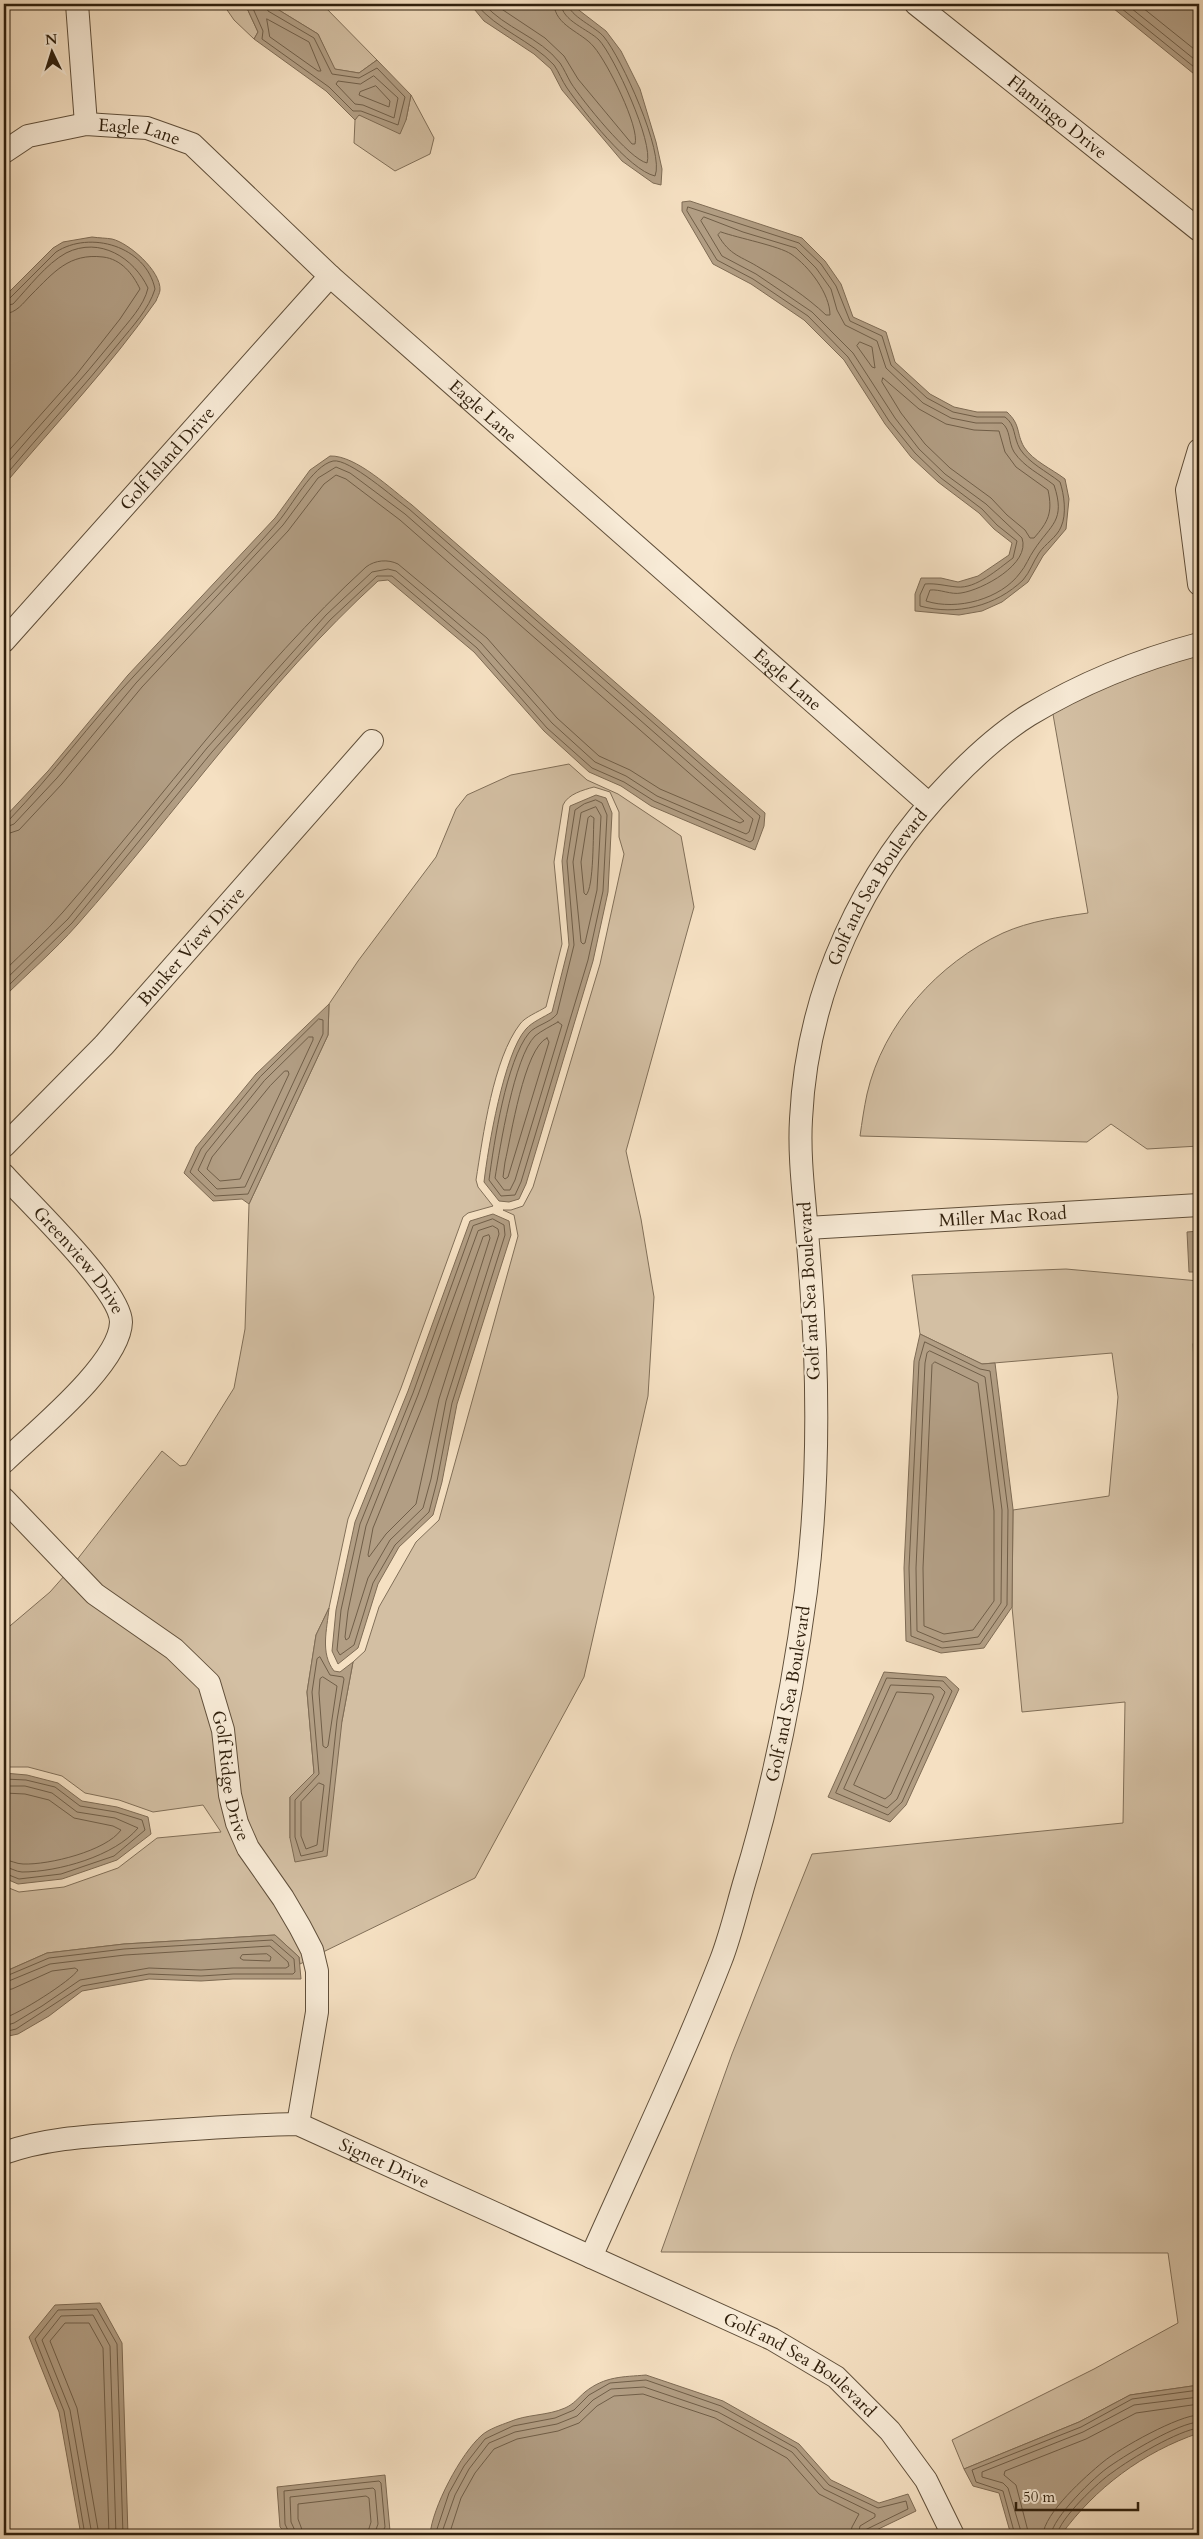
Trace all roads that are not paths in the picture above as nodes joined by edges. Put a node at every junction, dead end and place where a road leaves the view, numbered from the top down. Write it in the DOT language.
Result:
graph roads {
  1 [pos="77,4"];
  2 [pos="916,4"];
  3 [pos="86,124"];
  4 [pos="4,152"];
  5 [pos="1199,230"];
  6 [pos="330,276"];
  7 [pos="1199,450"];
  8 [pos="1199,584"];
  9 [pos="4,641"];
  10 [pos="1199,644"];
  11 [pos="372,741"];
  12 [pos="928,804"];
  13 [pos="4,1146"];
  14 [pos="4,1175"];
  15 [pos="1199,1205"];
  16 [pos="806,1228"];
  17 [pos="4,1462"];
  18 [pos="4,1499"];
  19 [pos="298,2124"];
  20 [pos="4,2153"];
  21 [pos="591,2257"];
  22 [pos="953,2535"];
  1 -- 3 [label="street"];
  2 -- 5 [label="street, Flamingo Drive"];
  3 -- 4 [label="street, Eagle Lane"];
  3 -- 6 [label="street, Eagle Lane"];
  6 -- 9 [label="street, Golf Island Drive"];
  6 -- 12 [label="street, Eagle Lane"];
  7 -- 8 [label="street"];
  10 -- 12 [label="street, Golf and Sea Boulevard"];
  11 -- 13 [label="street, Bunker View Drive"];
  12 -- 16 [label="street, Golf and Sea Boulevard"];
  14 -- 17 [label="street, Greenview Drive"];
  15 -- 16 [label="street, Miller Mac Road"];
  16 -- 21 [label="street, Golf and Sea Boulevard"];
  18 -- 19 [label="street, Golf Ridge Drive"];
  19 -- 20 [label="street, Signet Drive"];
  19 -- 21 [label="street, Signet Drive"];
  21 -- 22 [label="street, Golf and Sea Boulevard"];
}
